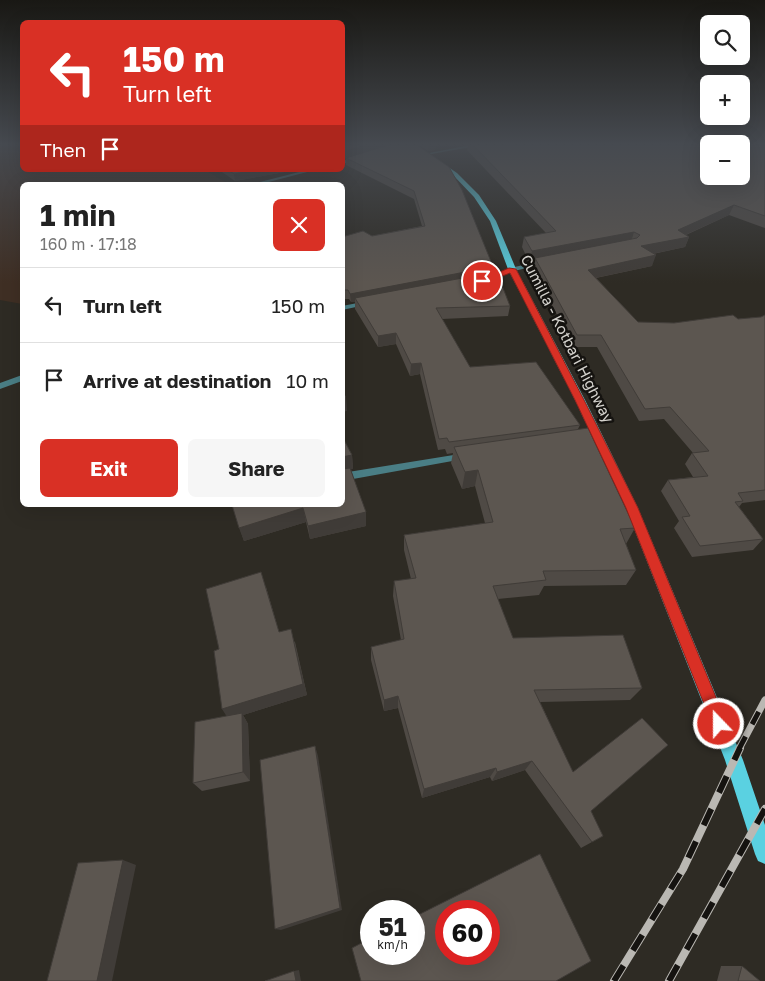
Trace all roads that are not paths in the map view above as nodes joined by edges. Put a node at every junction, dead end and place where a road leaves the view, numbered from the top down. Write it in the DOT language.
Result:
graph roads {
  1 [pos="472,191"];
  2 [pos="551,262"];
  3 [pos="512,269"];
  4 [pos="482,281"];
  5 [pos="379,300"];
  6 [pos="345,307"];
  7 [pos="20,379"];
  8 [pos="0,386"];
  9 [pos="476,454"];
  10 [pos="345,476"];
  11 [pos="765,854"];
  1 -- 3 [label="main road, Cumilla - Kotbari Highway"];
  2 -- 3 [label="street"];
  3 -- 4 [label="street"];
  3 -- 11 [label="main road, Cumilla - Kotbari Highway"];
  5 -- 6 [label="street"];
  7 -- 8 [label="street"];
  9 -- 10 [label="street"];
}
